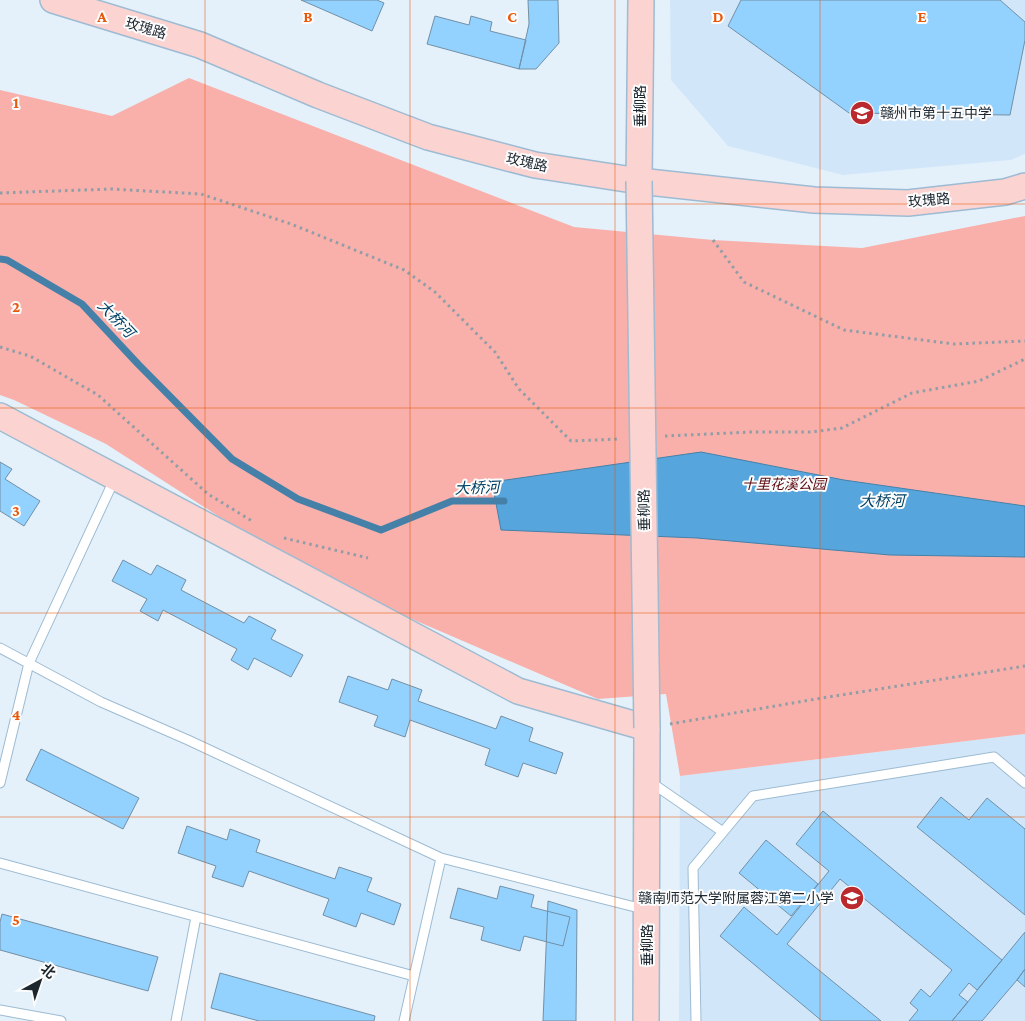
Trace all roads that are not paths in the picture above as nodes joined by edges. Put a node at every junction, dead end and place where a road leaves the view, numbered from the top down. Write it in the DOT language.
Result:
graph roads {
  1 [pos="53,0"];
  2 [pos="640,0"];
  3 [pos="639,181"];
  4 [pos="1025,186"];
  5 [pos="0,416"];
  6 [pos="115,478"];
  7 [pos="0,648"];
  8 [pos="29,664"];
  9 [pos="647,728"];
  10 [pos="647,780"];
  11 [pos="0,783"];
  12 [pos="1025,783"];
  13 [pos="723,832"];
  14 [pos="441,858"];
  15 [pos="0,864"];
  16 [pos="647,910"];
  17 [pos="196,917"];
  18 [pos="414,976"];
  19 [pos="0,1010"];
  20 [pos="62,1021"];
  21 [pos="176,1021"];
  22 [pos="404,1021"];
  23 [pos="646,1021"];
  24 [pos="696,1021"];
  1 -- 3 [label="street, 玫瑰路"];
  2 -- 3 [label="street, 垂柳路"];
  3 -- 4 [label="street, 玫瑰路"];
  3 -- 9 [label="street, 垂柳路, bridge"];
  5 -- 6 [label="street"];
  6 -- 8 [label="lane"];
  6 -- 9 [label="street"];
  7 -- 8 [label="lane"];
  8 -- 11 [label="lane"];
  8 -- 14 [label="lane"];
  9 -- 10 [label="street, 垂柳路"];
  10 -- 13 [label="lane"];
  10 -- 16 [label="street, 垂柳路"];
  12 -- 13 [label="lane"];
  13 -- 24 [label="lane"];
  14 -- 16 [label="lane"];
  14 -- 18 [label="lane"];
  15 -- 17 [label="lane"];
  16 -- 23 [label="street, 垂柳路"];
  17 -- 18 [label="lane"];
  17 -- 21 [label="lane"];
  18 -- 22 [label="lane"];
  19 -- 20 [label="lane"];
}
